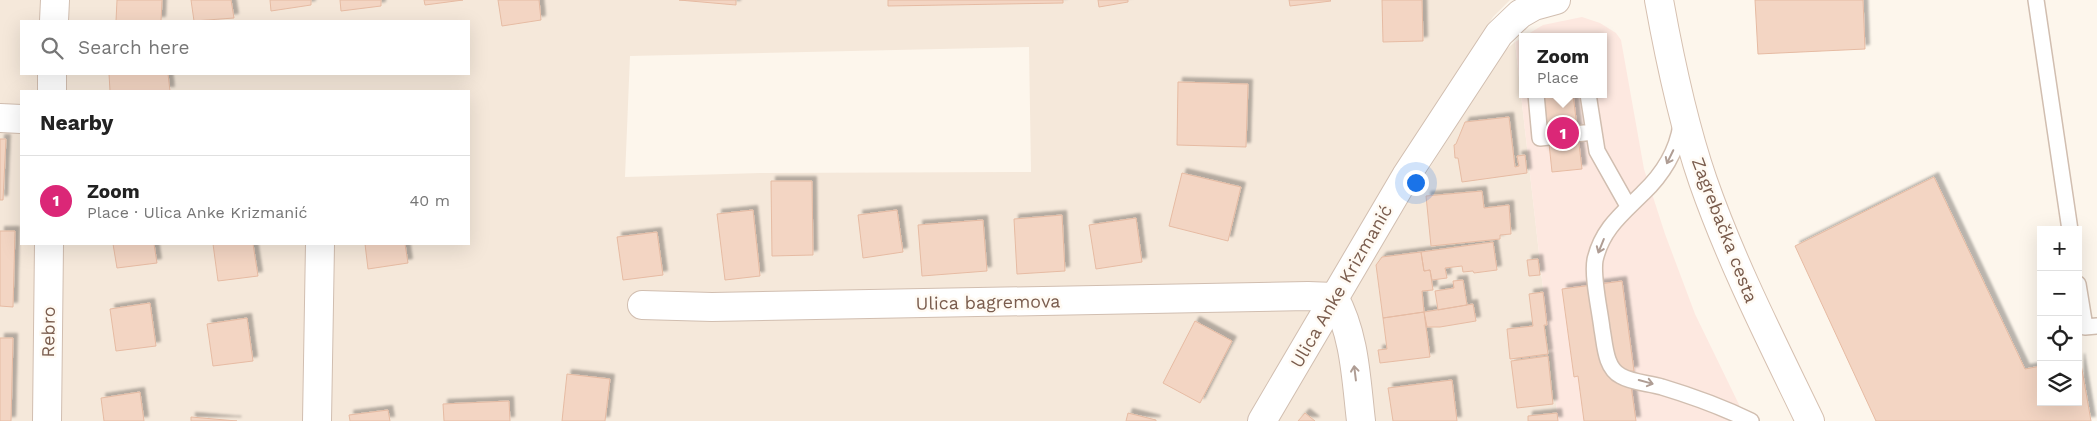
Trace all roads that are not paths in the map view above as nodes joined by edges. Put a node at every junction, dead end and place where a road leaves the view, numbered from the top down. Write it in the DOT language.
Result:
graph roads {
  1 [pos="55,0"];
  2 [pos="1556,0"];
  3 [pos="1659,0"];
  4 [pos="2036,0"];
  5 [pos="1515,7"];
  6 [pos="54,20"];
  7 [pos="52,75"];
  8 [pos="52,90"];
  9 [pos="1536,98"];
  10 [pos="1589,98"];
  11 [pos="1683,111"];
  12 [pos="0,118"];
  13 [pos="20,119"];
  14 [pos="1593,132"];
  15 [pos="1628,206"];
  16 [pos="2069,226"];
  17 [pos="49,245"];
  18 [pos="320,245"];
  19 [pos="1334,297"];
  20 [pos="642,306"];
  21 [pos="2082,313"];
  22 [pos="2097,326"];
  23 [pos="47,421"];
  24 [pos="317,421"];
  25 [pos="1262,421"];
  26 [pos="1361,421"];
  27 [pos="1751,421"];
  28 [pos="1810,421"];
  1 -- 6 [label="street"];
  2 -- 5 [label="street, Ulica Anke Krizmanić"];
  3 -- 11 [label="street, Zagrebačka cesta"];
  4 -- 16 [label="lane"];
  5 -- 19 [label="street, Ulica Anke Krizmanić"];
  7 -- 8 [label="street"];
  9 -- 14 [label="lane"];
  10 -- 14 [label="lane"];
  11 -- 15 [label="lane, one-way"];
  11 -- 28 [label="street, Zagrebačka cesta"];
  12 -- 13 [label="street"];
  14 -- 15 [label="lane"];
  15 -- 27 [label="lane, one-way"];
  17 -- 23 [label="street, Rebro"];
  18 -- 24 [label="street"];
  19 -- 20 [label="street, Ulica bagremova"];
  19 -- 25 [label="street, Ulica Anke Krizmanić"];
  26 -- 19 [label="street, one-way"];
  21 -- 22 [label="lane"];
}
